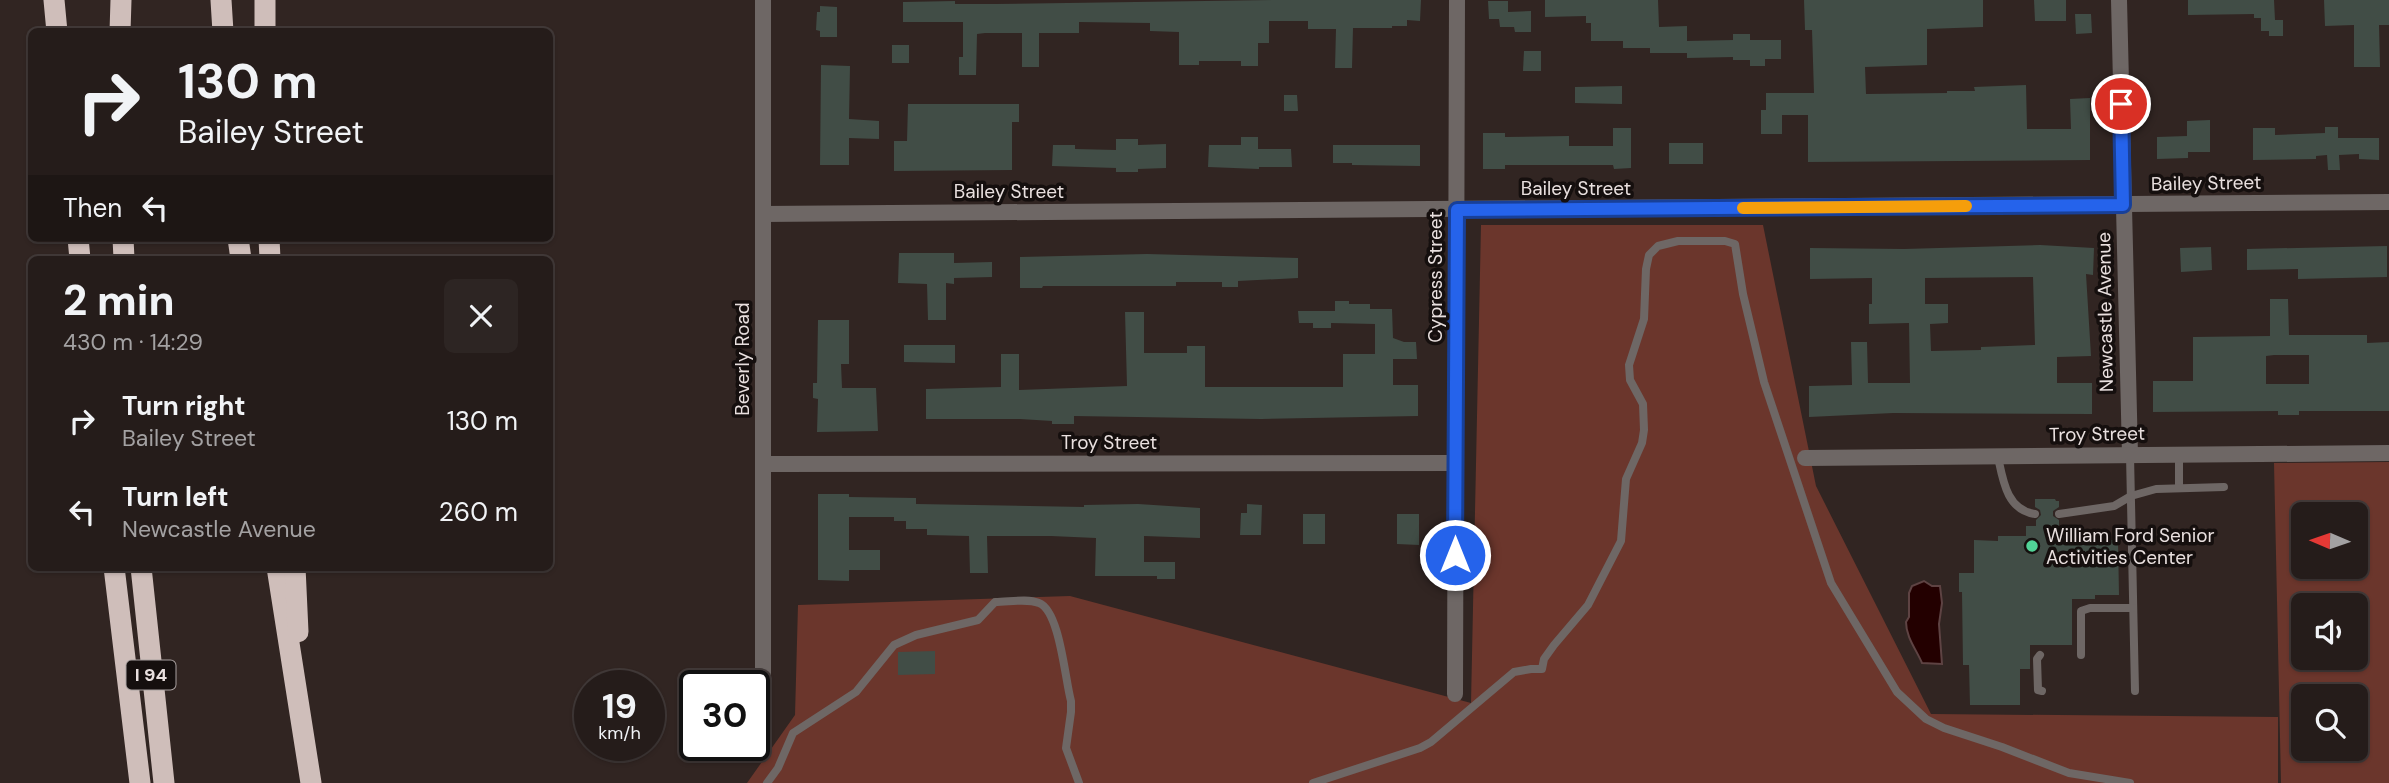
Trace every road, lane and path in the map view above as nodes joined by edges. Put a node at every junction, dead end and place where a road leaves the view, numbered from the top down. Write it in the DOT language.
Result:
graph roads {
  1 [pos="54,0"];
  2 [pos="121,0"];
  3 [pos="221,0"];
  4 [pos="265,0"];
  5 [pos="763,0"];
  6 [pos="1457,0"];
  7 [pos="2119,0"];
  8 [pos="57,28"];
  9 [pos="120,28"];
  10 [pos="223,28"];
  11 [pos="265,28"];
  12 [pos="2389,202"];
  13 [pos="2123,205"];
  14 [pos="1457,210"];
  15 [pos="762,214"];
  16 [pos="2389,453"];
  17 [pos="2179,454"];
  18 [pos="2130,455"];
  19 [pos="1998,457"];
  20 [pos="1805,458"];
  21 [pos="1456,463"];
  22 [pos="763,464"];
  23 [pos="2224,487"];
  24 [pos="2179,488"];
  25 [pos="2131,496"];
  26 [pos="2035,514"];
  27 [pos="2059,514"];
  28 [pos="114,571"];
  29 [pos="141,571"];
  30 [pos="278,571"];
  31 [pos="295,571"];
  32 [pos="2133,608"];
  33 [pos="2040,655"];
  34 [pos="2081,655"];
  35 [pos="763,670"];
  36 [pos="2042,691"];
  37 [pos="2135,691"];
  38 [pos="1455,694"];
  39 [pos="299,712"];
  40 [pos="140,783"];
  41 [pos="164,783"];
  42 [pos="311,783"];
  43 [pos="767,783"];
  44 [pos="1079,783"];
  45 [pos="1312,783"];
  46 [pos="2130,783"];
  1 -- 8 [label="highway"];
  2 -- 9 [label="highway"];
  3 -- 10 [label="highway"];
  4 -- 11 [label="highway"];
  5 -- 15 [label="street, Beverly Road"];
  6 -- 14 [label="street, Cypress Street"];
  7 -- 13 [label="street, Newcastle Avenue"];
  12 -- 13 [label="street, Bailey Street"];
  13 -- 14 [label="street, Bailey Street"];
  13 -- 18 [label="street, Newcastle Avenue"];
  14 -- 15 [label="street, Bailey Street"];
  14 -- 21 [label="street, Cypress Street"];
  15 -- 22 [label="street, Beverly Road"];
  16 -- 17 [label="street, Troy Street"];
  17 -- 18 [label="street, Troy Street"];
  17 -- 24 [label="lane"];
  18 -- 19 [label="street, Troy Street"];
  18 -- 25 [label="lane"];
  19 -- 20 [label="street, Troy Street"];
  19 -- 26 [label="lane"];
  21 -- 22 [label="street, Troy Street"];
  21 -- 38 [label="street, Cypress Street"];
  22 -- 35 [label="street, Beverly Road"];
  23 -- 24 [label="lane"];
  24 -- 25 [label="lane"];
  25 -- 27 [label="lane"];
  25 -- 32 [label="lane"];
  28 -- 40 [label="highway"];
  29 -- 41 [label="highway, I 94"];
  30 -- 39 [label="highway"];
  31 -- 39 [label="highway"];
  32 -- 34 [label="lane"];
  32 -- 37 [label="lane"];
  33 -- 36 [label="lane"];
  39 -- 42 [label="highway"];
  43 -- 44 [label="lane"];
  45 -- 46 [label="lane"];
}
